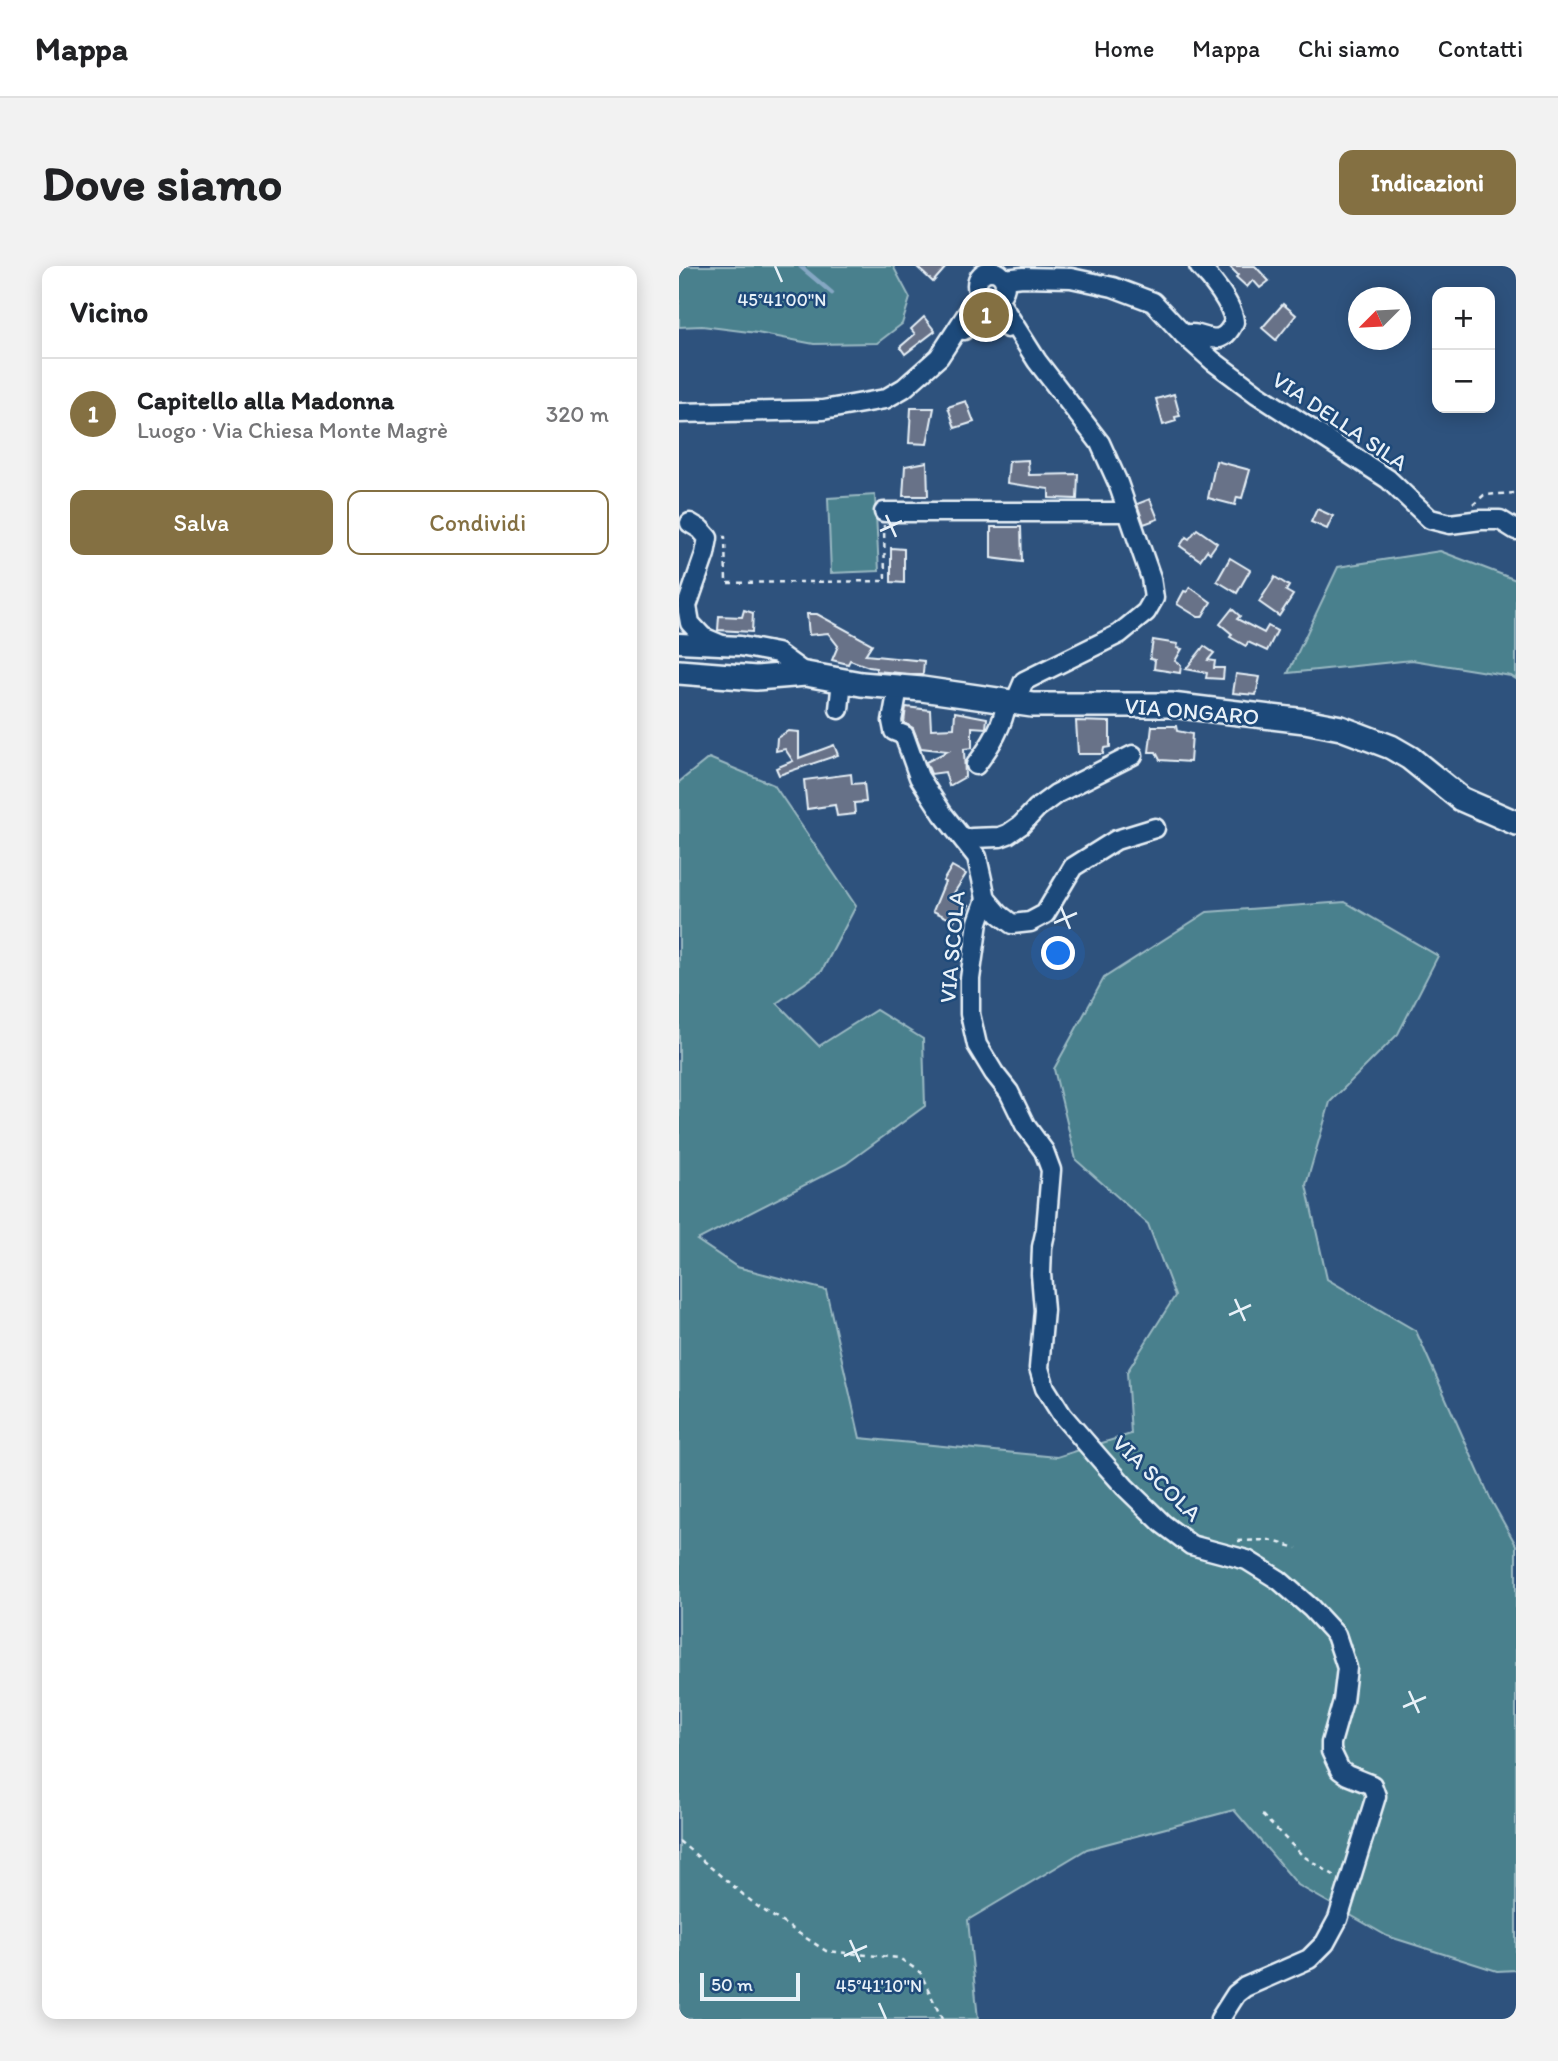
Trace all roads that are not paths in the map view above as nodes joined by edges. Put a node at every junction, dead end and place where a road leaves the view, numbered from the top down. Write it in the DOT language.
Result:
graph roads {
  1 [pos="1199,266"];
  2 [pos="993,272"];
  3 [pos="1023,277"];
  4 [pos="988,296"];
  5 [pos="1011,322"];
  6 [pos="1184,335"];
  7 [pos="957,342"];
  8 [pos="679,413"];
  9 [pos="884,512"];
  10 [pos="1128,512"];
  11 [pos="690,523"];
  12 [pos="1516,530"];
  13 [pos="679,643"];
  14 [pos="722,645"];
  15 [pos="679,672"];
  16 [pos="806,674"];
  17 [pos="842,680"];
  18 [pos="898,688"];
  19 [pos="1011,701"];
  20 [pos="839,709"];
  21 [pos="1133,755"];
  22 [pos="976,765"];
  23 [pos="1516,824"];
  24 [pos="1155,828"];
  25 [pos="964,840"];
  26 [pos="986,899"];
  27 [pos="1220,2019"];
  1 -- 6 [label="street"];
  2 -- 3 [label="street, VIA DELLA SILA"];
  2 -- 4 [label="street"];
  2 -- 4 [label="street"];
  3 -- 5 [label="street"];
  3 -- 6 [label="street, VIA DELLA SILA"];
  4 -- 5 [label="street"];
  4 -- 8 [label="street"];
  5 -- 7 [label="street"];
  5 -- 10 [label="street"];
  6 -- 12 [label="street, VIA DELLA SILA"];
  9 -- 10 [label="street"];
  10 -- 19 [label="street"];
  11 -- 14 [label="street"];
  13 -- 14 [label="street"];
  14 -- 16 [label="street"];
  15 -- 16 [label="main road, VIA ONGARO"];
  16 -- 17 [label="main road, VIA ONGARO"];
  17 -- 18 [label="main road, VIA ONGARO"];
  17 -- 20 [label="street"];
  18 -- 19 [label="main road, VIA ONGARO"];
  18 -- 25 [label="street, VIA SCOLA"];
  19 -- 22 [label="street"];
  19 -- 23 [label="main road, VIA ONGARO"];
  21 -- 25 [label="street"];
  24 -- 26 [label="street"];
  25 -- 26 [label="street, VIA SCOLA"];
  26 -- 27 [label="street, VIA SCOLA"];
}
